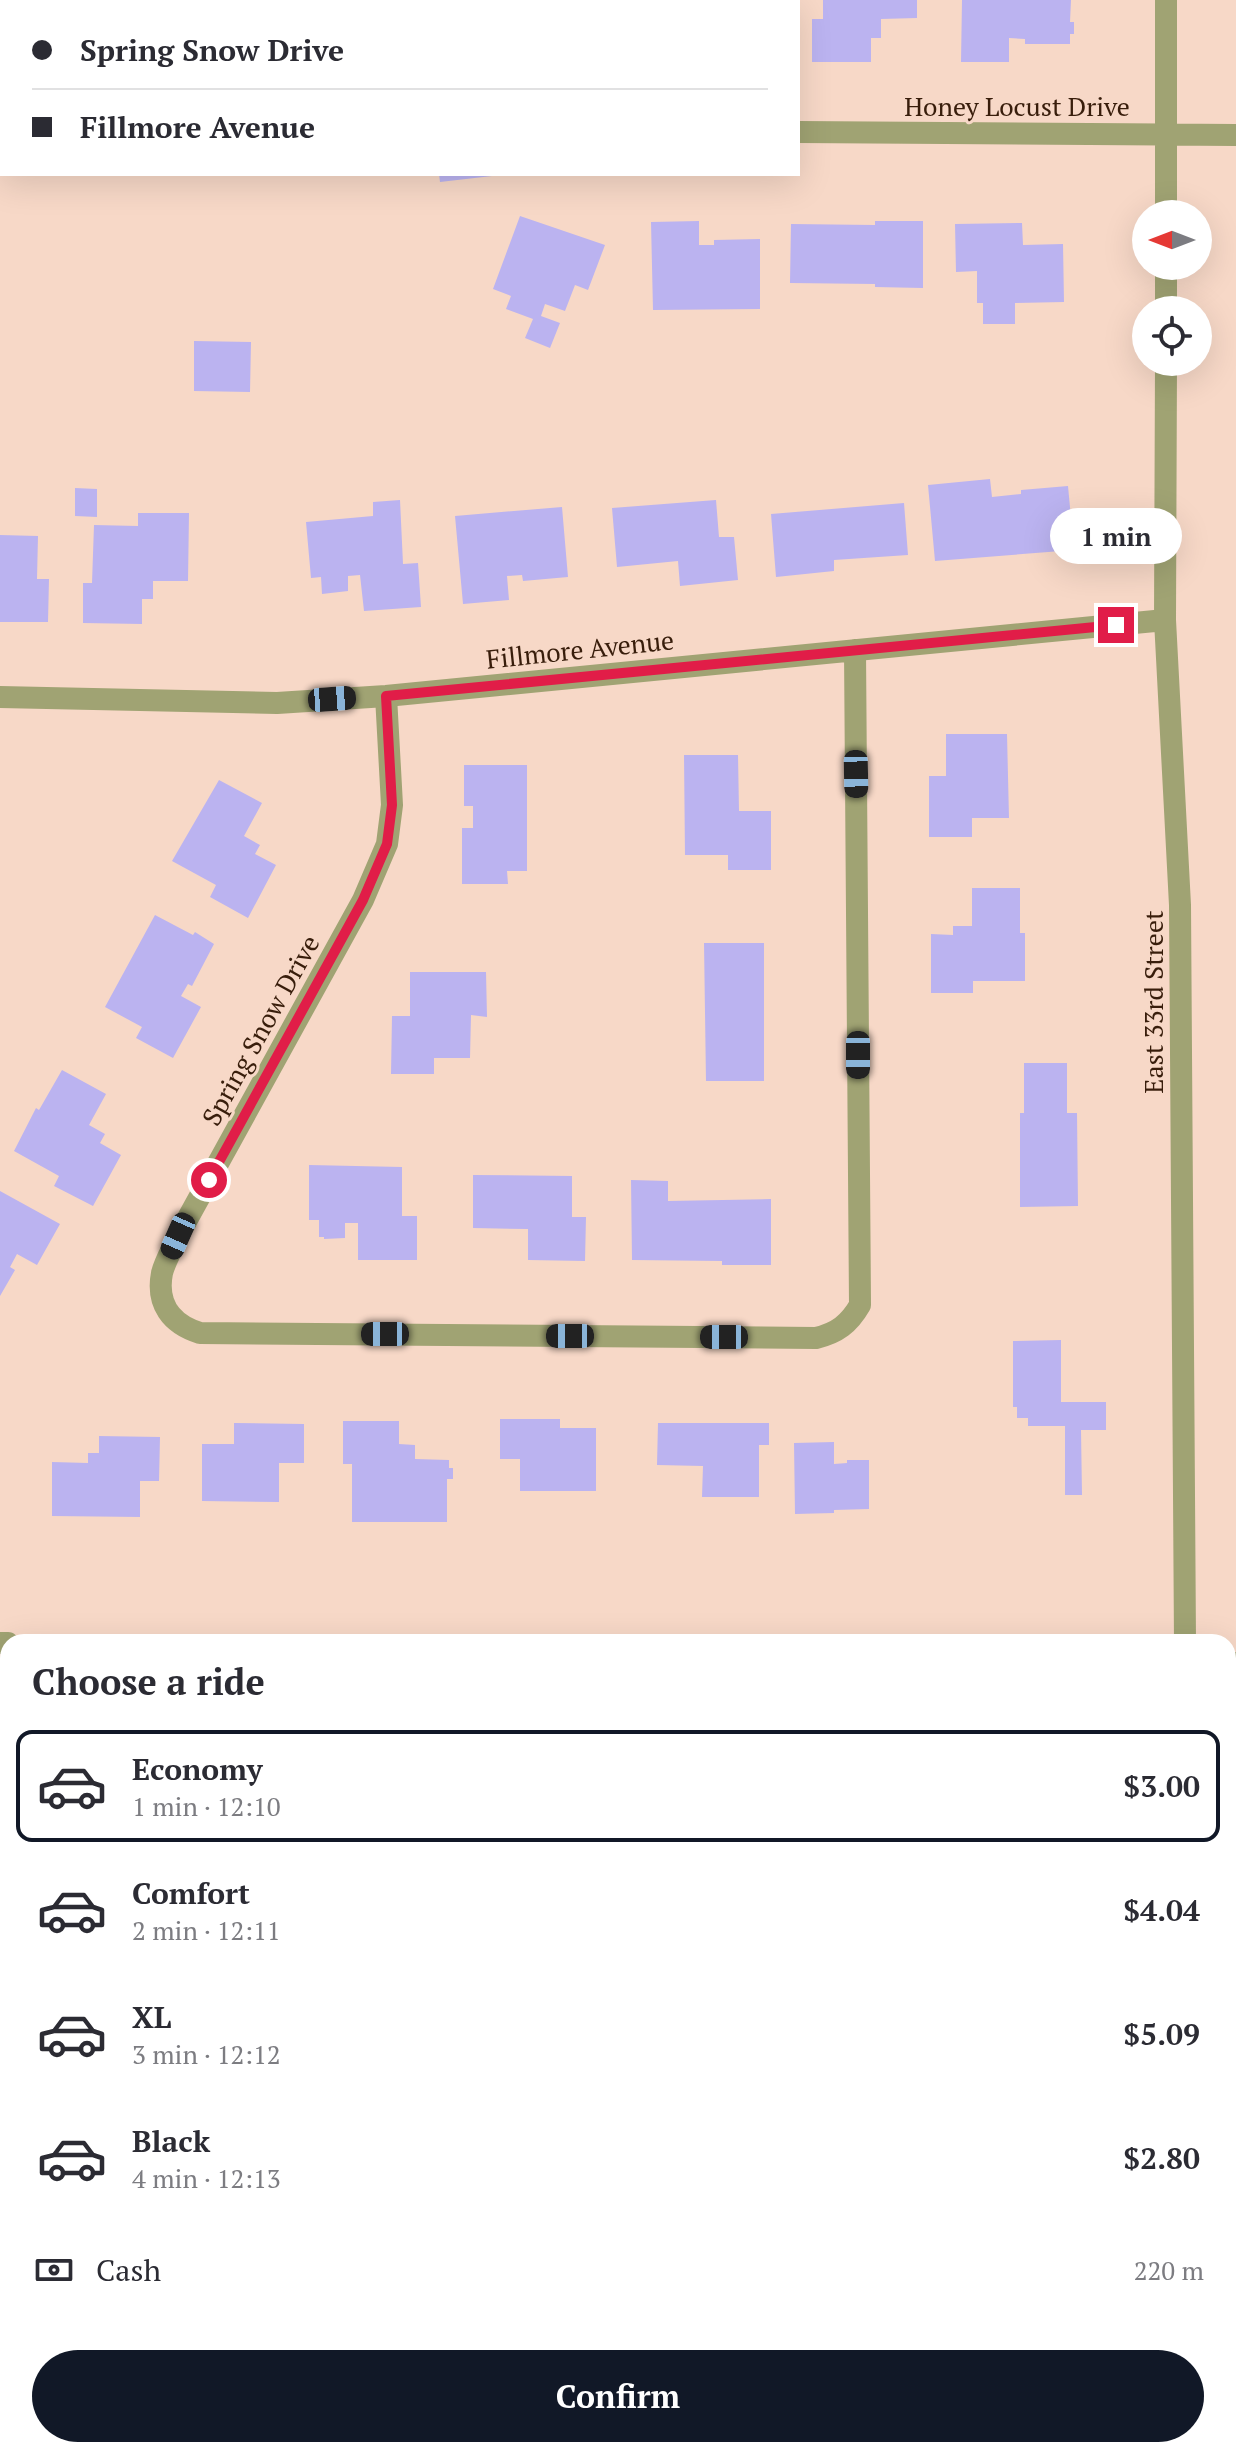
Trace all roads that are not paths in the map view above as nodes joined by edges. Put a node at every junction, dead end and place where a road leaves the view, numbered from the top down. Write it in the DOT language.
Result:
graph roads {
  1 [pos="1166,0"];
  2 [pos="800,132"];
  3 [pos="1167,135"];
  4 [pos="1236,135"];
  5 [pos="1166,200"];
  6 [pos="1166,376"];
  7 [pos="1165,620"];
  8 [pos="855,650"];
  9 [pos="386,696"];
  10 [pos="0,697"];
  11 [pos="1185,1634"];
  1 -- 3 [label="street"];
  2 -- 3 [label="street, Honey Locust Drive"];
  3 -- 4 [label="street, Honey Locust Drive"];
  3 -- 5 [label="street"];
  6 -- 7 [label="street, East 33rd Street"];
  7 -- 8 [label="street, Fillmore Avenue"];
  7 -- 11 [label="street, East 33rd Street"];
  8 -- 9 [label="street, Fillmore Avenue"];
  8 -- 9 [label="street, Spring Snow Drive"];
  9 -- 10 [label="street, Fillmore Avenue"];
}
